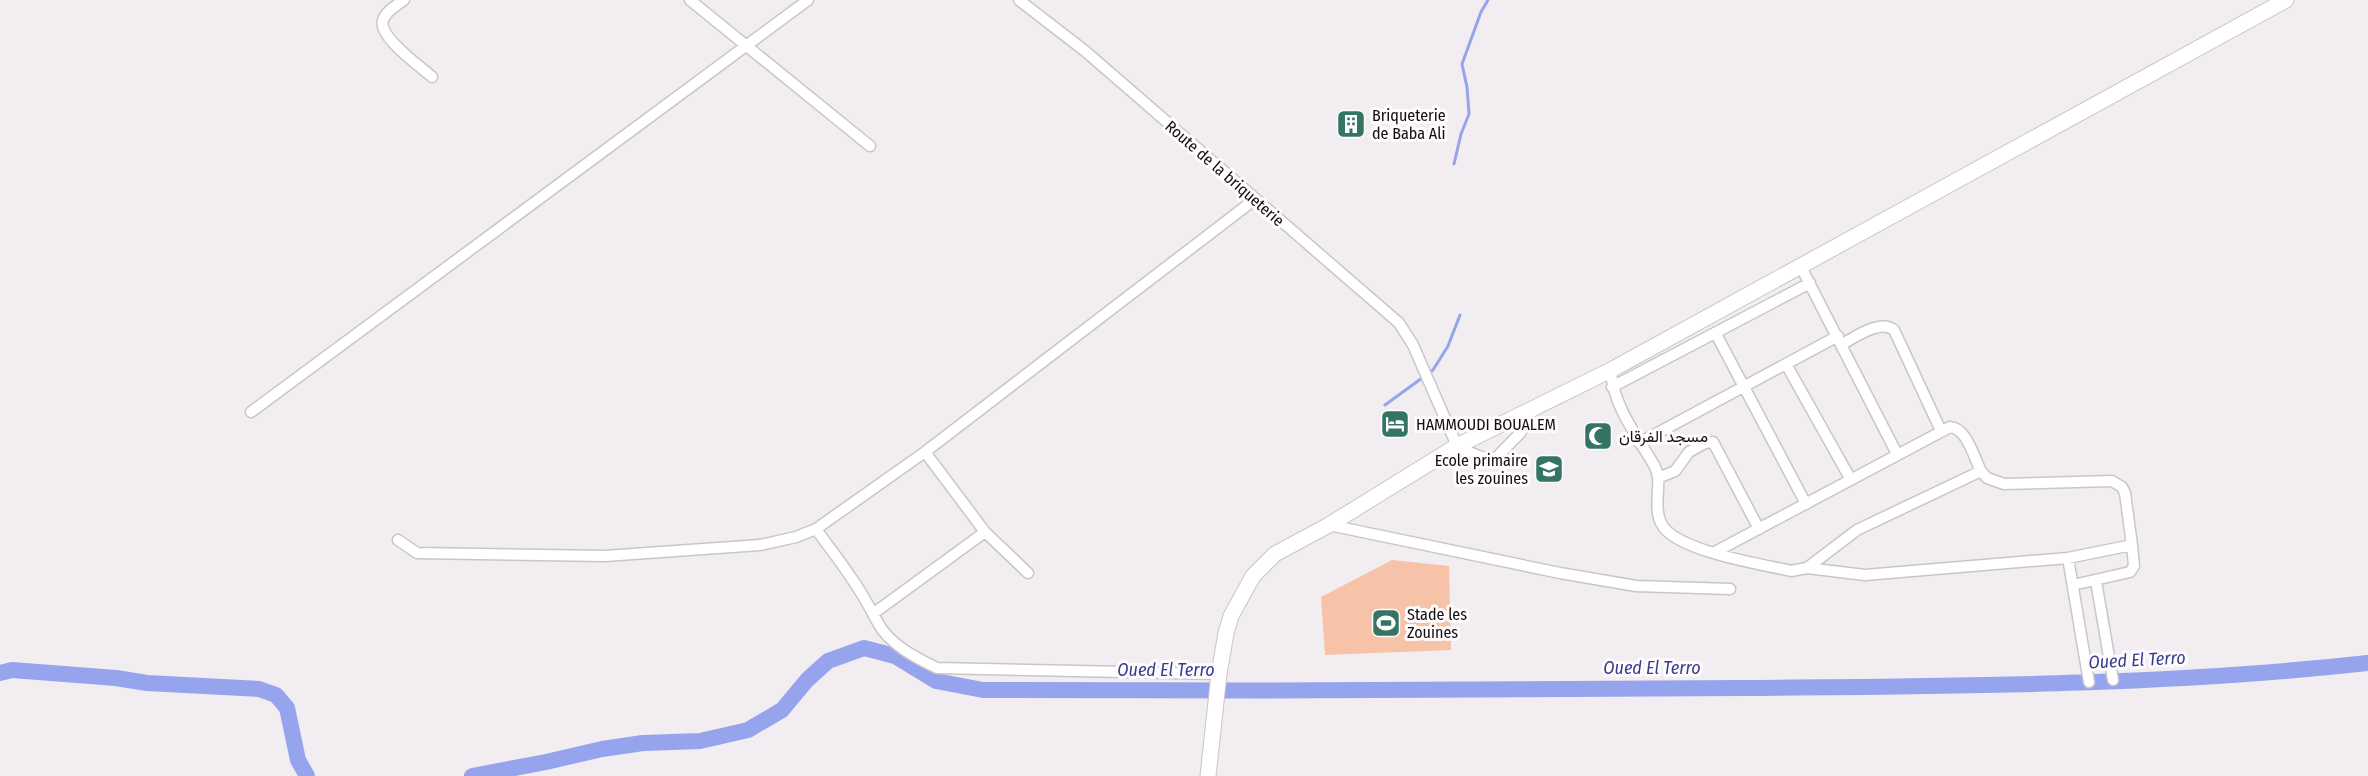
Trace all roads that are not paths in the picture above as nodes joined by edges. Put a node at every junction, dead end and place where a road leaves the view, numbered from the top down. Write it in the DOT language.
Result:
graph roads {
  1 [pos="404,0"];
  2 [pos="690,0"];
  3 [pos="808,0"];
  4 [pos="1019,0"];
  5 [pos="2286,0"];
  6 [pos="746,47"];
  7 [pos="432,77"];
  8 [pos="870,146"];
  9 [pos="1254,200"];
  10 [pos="1801,267"];
  11 [pos="1810,283"];
  12 [pos="1716,334"];
  13 [pos="1840,340"];
  14 [pos="1786,364"];
  15 [pos="1611,370"];
  16 [pos="1612,387"];
  17 [pos="1745,387"];
  18 [pos="251,412"];
  19 [pos="1941,431"];
  20 [pos="1521,432"];
  21 [pos="1639,443"];
  22 [pos="1457,446"];
  23 [pos="925,452"];
  24 [pos="1897,454"];
  25 [pos="1981,471"];
  26 [pos="1658,478"];
  27 [pos="1851,480"];
  28 [pos="1806,504"];
  29 [pos="1329,525"];
  30 [pos="816,529"];
  31 [pos="1759,529"];
  32 [pos="985,531"];
  33 [pos="398,540"];
  34 [pos="2132,545"];
  35 [pos="1715,552"];
  36 [pos="2068,558"];
  37 [pos="1807,568"];
  38 [pos="1028,573"];
  39 [pos="2096,581"];
  40 [pos="2073,585"];
  41 [pos="1730,589"];
  42 [pos="874,613"];
  43 [pos="2113,680"];
  44 [pos="1218,682"];
  45 [pos="2089,682"];
  46 [pos="1208,776"];
  1 -- 7 [label="street"];
  2 -- 6 [label="street"];
  3 -- 6 [label="street"];
  4 -- 9 [label="street, Route de la briqueterie"];
  5 -- 10 [label="main road"];
  6 -- 8 [label="street"];
  6 -- 18 [label="street"];
  9 -- 22 [label="street, Route de la briqueterie"];
  9 -- 23 [label="street"];
  10 -- 11 [label="street"];
  10 -- 15 [label="main road"];
  11 -- 12 [label="street"];
  11 -- 13 [label="street"];
  12 -- 16 [label="street"];
  12 -- 17 [label="street"];
  13 -- 14 [label="street"];
  13 -- 19 [label="street"];
  13 -- 24 [label="street"];
  14 -- 17 [label="street"];
  14 -- 27 [label="street"];
  15 -- 16 [label="street"];
  15 -- 22 [label="main road"];
  16 -- 21 [label="street"];
  17 -- 21 [label="street"];
  17 -- 28 [label="street"];
  19 -- 24 [label="street"];
  19 -- 25 [label="street"];
  20 -- 22 [label="street"];
  21 -- 26 [label="street"];
  22 -- 29 [label="main road"];
  23 -- 30 [label="street"];
  23 -- 32 [label="street"];
  24 -- 27 [label="street"];
  25 -- 34 [label="street"];
  25 -- 37 [label="street"];
  26 -- 31 [label="street"];
  26 -- 35 [label="street"];
  27 -- 28 [label="street"];
  28 -- 31 [label="street"];
  29 -- 41 [label="street"];
  29 -- 44 [label="main road"];
  30 -- 33 [label="street"];
  30 -- 42 [label="street"];
  31 -- 35 [label="street"];
  32 -- 38 [label="street"];
  32 -- 42 [label="street"];
  34 -- 36 [label="street"];
  34 -- 39 [label="street"];
  35 -- 37 [label="street"];
  36 -- 37 [label="street"];
  36 -- 40 [label="street"];
  39 -- 40 [label="street"];
  39 -- 43 [label="street"];
  40 -- 45 [label="street"];
  42 -- 44 [label="street"];
  44 -- 46 [label="main road"];
}
